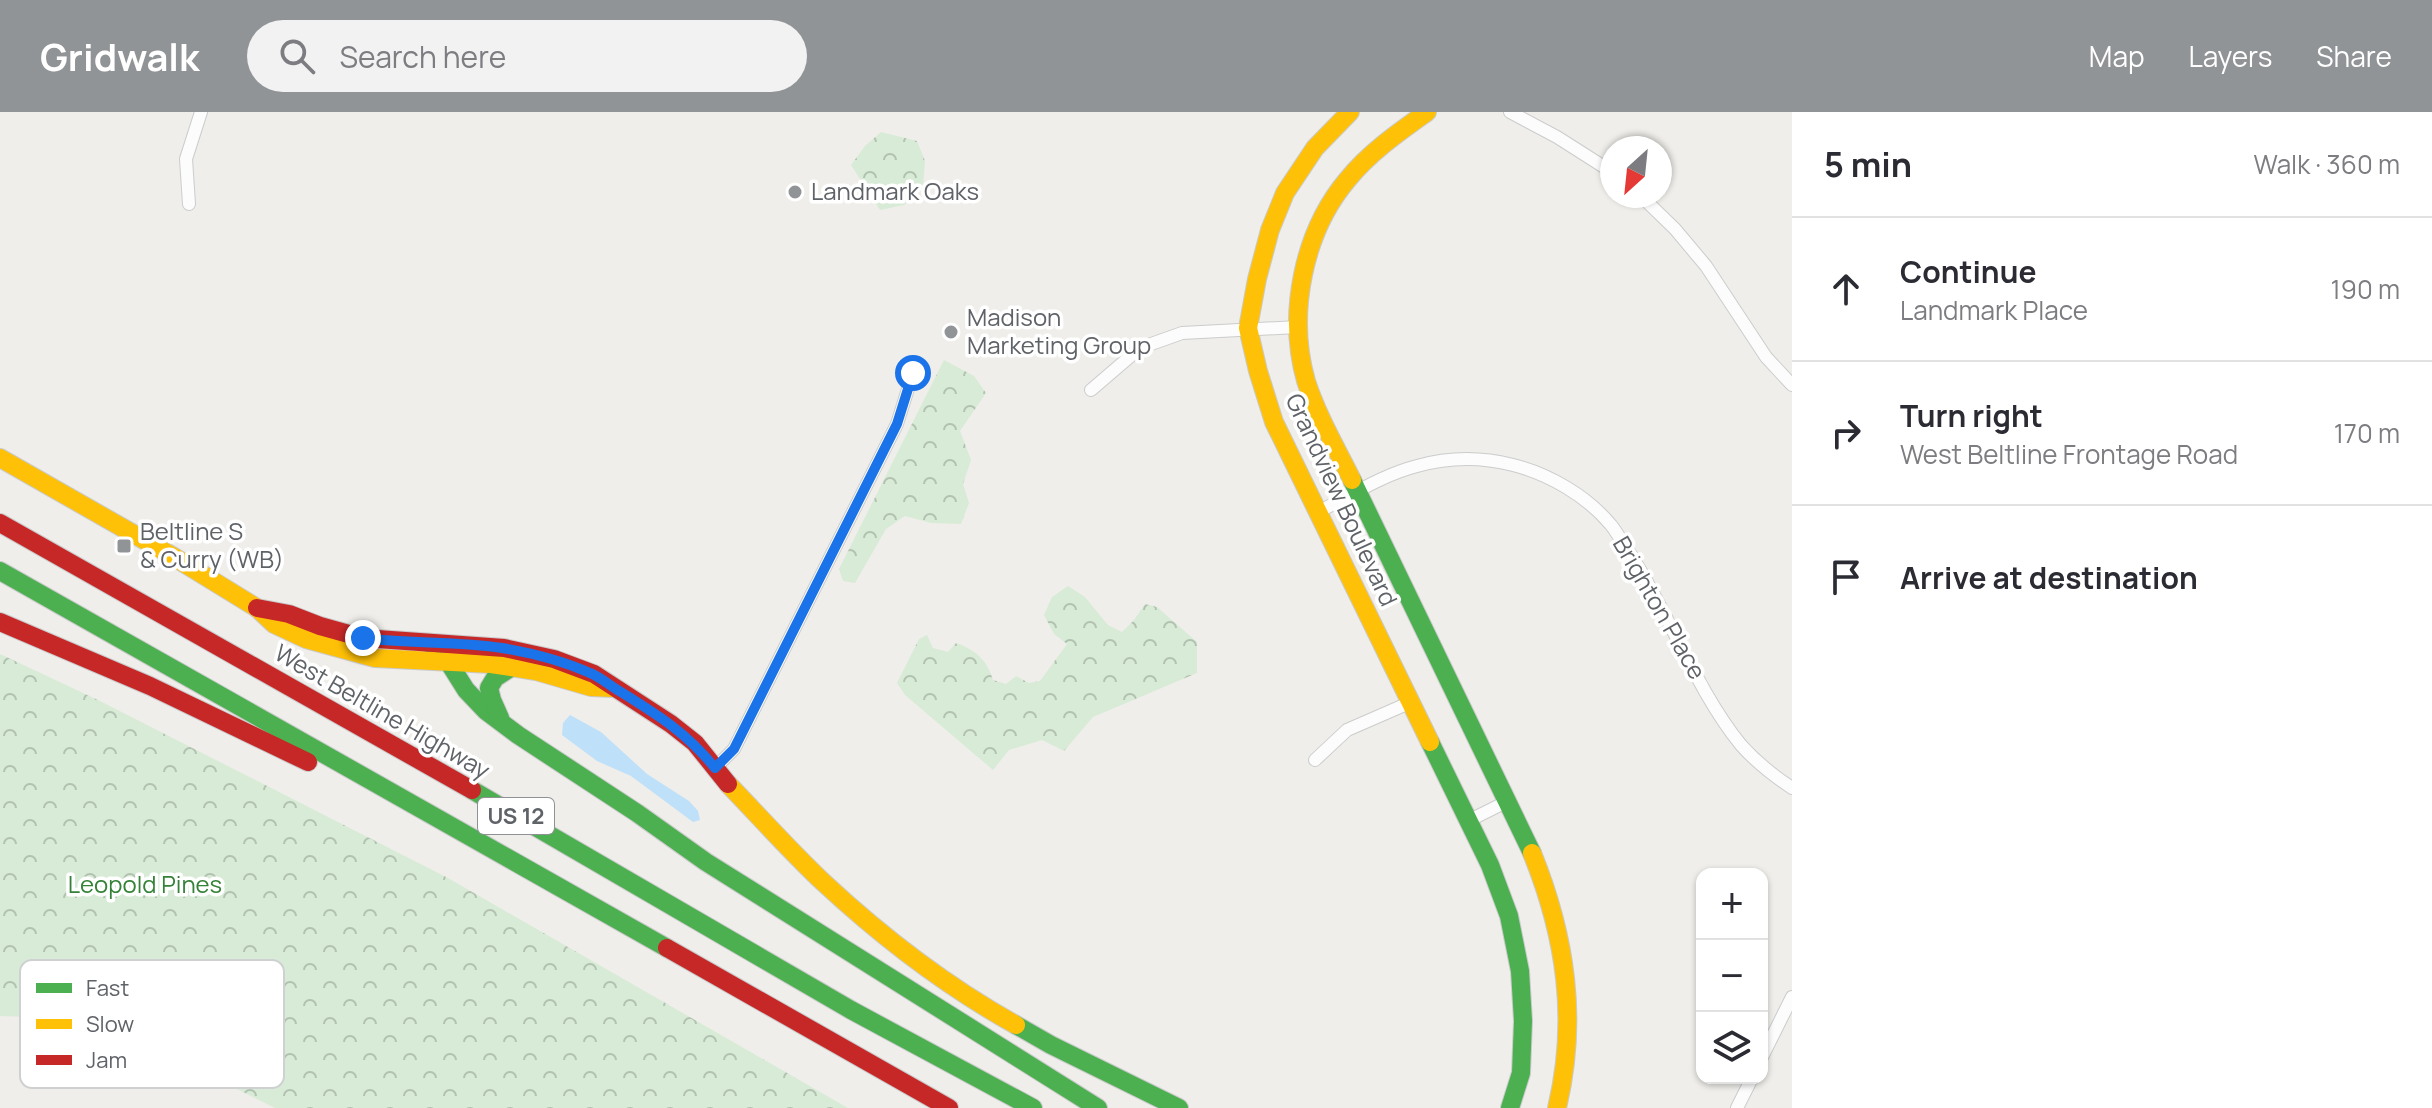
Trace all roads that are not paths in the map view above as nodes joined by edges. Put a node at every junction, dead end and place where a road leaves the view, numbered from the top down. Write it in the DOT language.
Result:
graph roads {
  1 [pos="201,112"];
  2 [pos="1350,112"];
  3 [pos="1427,112"];
  4 [pos="1510,112"];
  5 [pos="1600,164"];
  6 [pos="189,204"];
  7 [pos="1653,208"];
  8 [pos="1298,327"];
  9 [pos="1248,328"];
  10 [pos="913,373"];
  11 [pos="1792,385"];
  12 [pos="1091,390"];
  13 [pos="0,458"];
  14 [pos="1358,492"];
  15 [pos="1318,512"];
  16 [pos="0,523"];
  17 [pos="0,571"];
  18 [pos="257,608"];
  19 [pos="0,622"];
  20 [pos="429,643"];
  21 [pos="450,662"];
  22 [pos="512,667"];
  23 [pos="615,689"];
  24 [pos="1409,703"];
  25 [pos="503,723"];
  26 [pos="1315,760"];
  27 [pos="715,768"];
  28 [pos="1792,788"];
  29 [pos="1508,801"];
  30 [pos="1468,821"];
  31 [pos="480,844"];
  32 [pos="1792,997"];
  33 [pos="1768,1045"];
  34 [pos="1749,1084"];
  35 [pos="949,1108"];
  36 [pos="1033,1108"];
  37 [pos="1098,1108"];
  38 [pos="1179,1108"];
  39 [pos="1510,1108"];
  40 [pos="1557,1108"];
  41 [pos="1737,1108"];
  1 -- 6 [label="street"];
  2 -- 9 [label="main road, Grandview Boulevard"];
  3 -- 8 [label="main road, Grandview Boulevard"];
  4 -- 5 [label="street"];
  7 -- 11 [label="street"];
  8 -- 9 [label="street"];
  8 -- 14 [label="main road, Grandview Boulevard"];
  9 -- 12 [label="street"];
  9 -- 15 [label="main road, Grandview Boulevard"];
  10 -- 27 [label="street"];
  13 -- 18 [label="main road"];
  14 -- 15 [label="street, Brighton Place"];
  14 -- 28 [label="street, Brighton Place"];
  14 -- 29 [label="main road, Grandview Boulevard"];
  15 -- 24 [label="main road, Grandview Boulevard"];
  16 -- 36 [label="main road, West Beltline Highway / US 12"];
  17 -- 31 [label="main road, US 12"];
  18 -- 20 [label="main road"];
  18 -- 21 [label="main road"];
  19 -- 31 [label="main road"];
  20 -- 21 [label="main road"];
  20 -- 23 [label="main road"];
  21 -- 22 [label="main road"];
  21 -- 25 [label="main road"];
  22 -- 23 [label="main road"];
  22 -- 25 [label="main road"];
  23 -- 27 [label="main road"];
  24 -- 26 [label="street"];
  24 -- 30 [label="main road, Grandview Boulevard"];
  25 -- 37 [label="main road"];
  27 -- 38 [label="main road"];
  29 -- 30 [label="street"];
  29 -- 40 [label="main road, Grandview Boulevard"];
  30 -- 39 [label="main road, Grandview Boulevard"];
  31 -- 35 [label="main road, US 12"];
  32 -- 33 [label="street"];
  34 -- 41 [label="street"];
}
